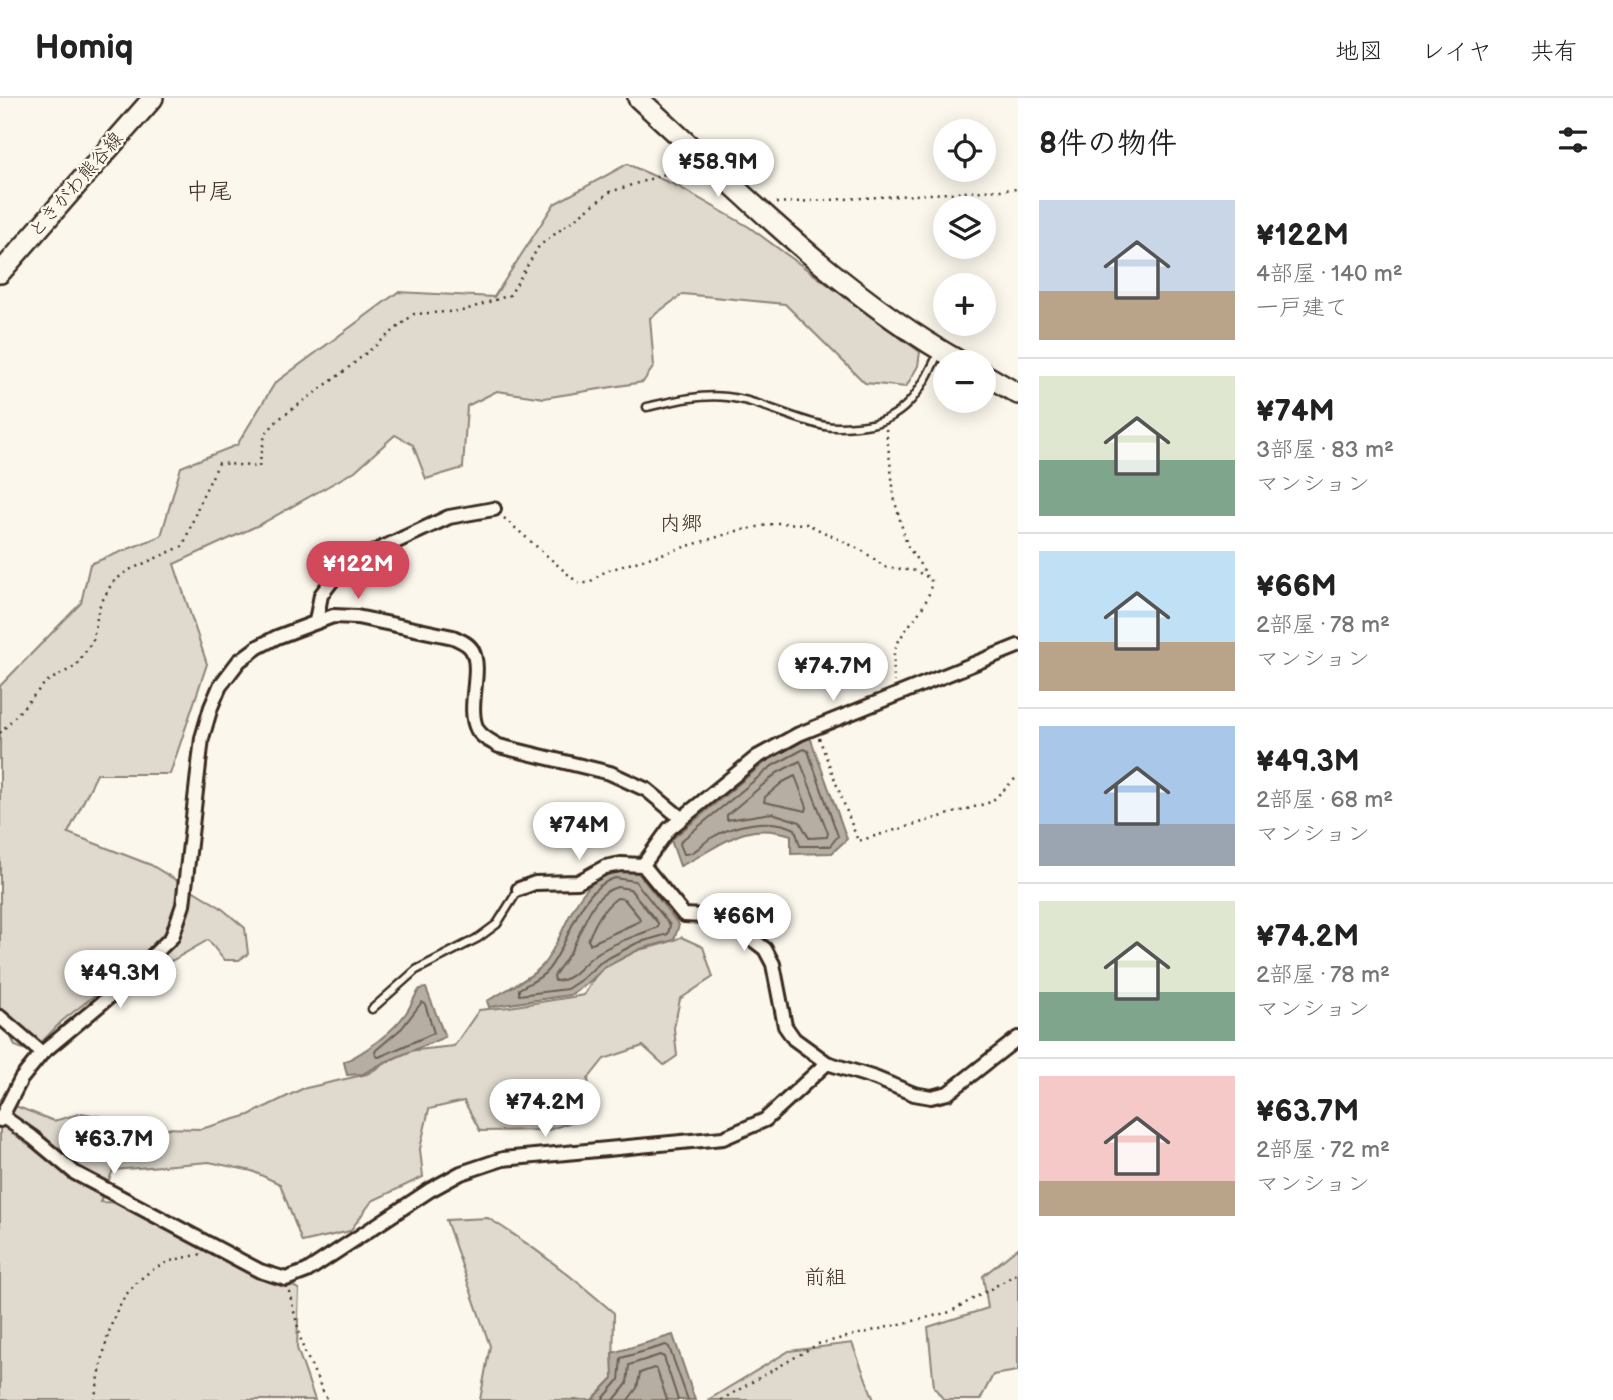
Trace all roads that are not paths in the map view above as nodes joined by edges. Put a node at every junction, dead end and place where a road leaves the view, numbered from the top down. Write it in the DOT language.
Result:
graph roads {
  1 [pos="153,98"];
  2 [pos="638,98"];
  3 [pos="7,259"];
  4 [pos="0,273"];
  5 [pos="939,350"];
  6 [pos="933,364"];
  7 [pos="996,381"];
  8 [pos="1018,394"];
  9 [pos="647,407"];
  10 [pos="494,509"];
  11 [pos="316,621"];
  12 [pos="1018,646"];
  13 [pos="681,818"];
  14 [pos="643,865"];
  15 [pos="519,890"];
  16 [pos="372,1009"];
  17 [pos="0,1017"];
  18 [pos="1018,1038"];
  19 [pos="42,1053"];
  20 [pos="827,1063"];
  21 [pos="1,1118"];
  1 -- 3 [label="street, ときがわ熊谷線"];
  2 -- 5 [label="street"];
  3 -- 4 [label="street, ときがわ熊谷線"];
  6 -- 9 [label="lane"];
  7 -- 8 [label="street"];
  10 -- 11 [label="street"];
  11 -- 13 [label="street"];
  11 -- 19 [label="street"];
  12 -- 13 [label="street"];
  13 -- 14 [label="street"];
  14 -- 15 [label="street"];
  14 -- 20 [label="street"];
  15 -- 16 [label="lane"];
  17 -- 19 [label="street"];
  18 -- 20 [label="street"];
  19 -- 21 [label="street"];
  20 -- 21 [label="street"];
}
